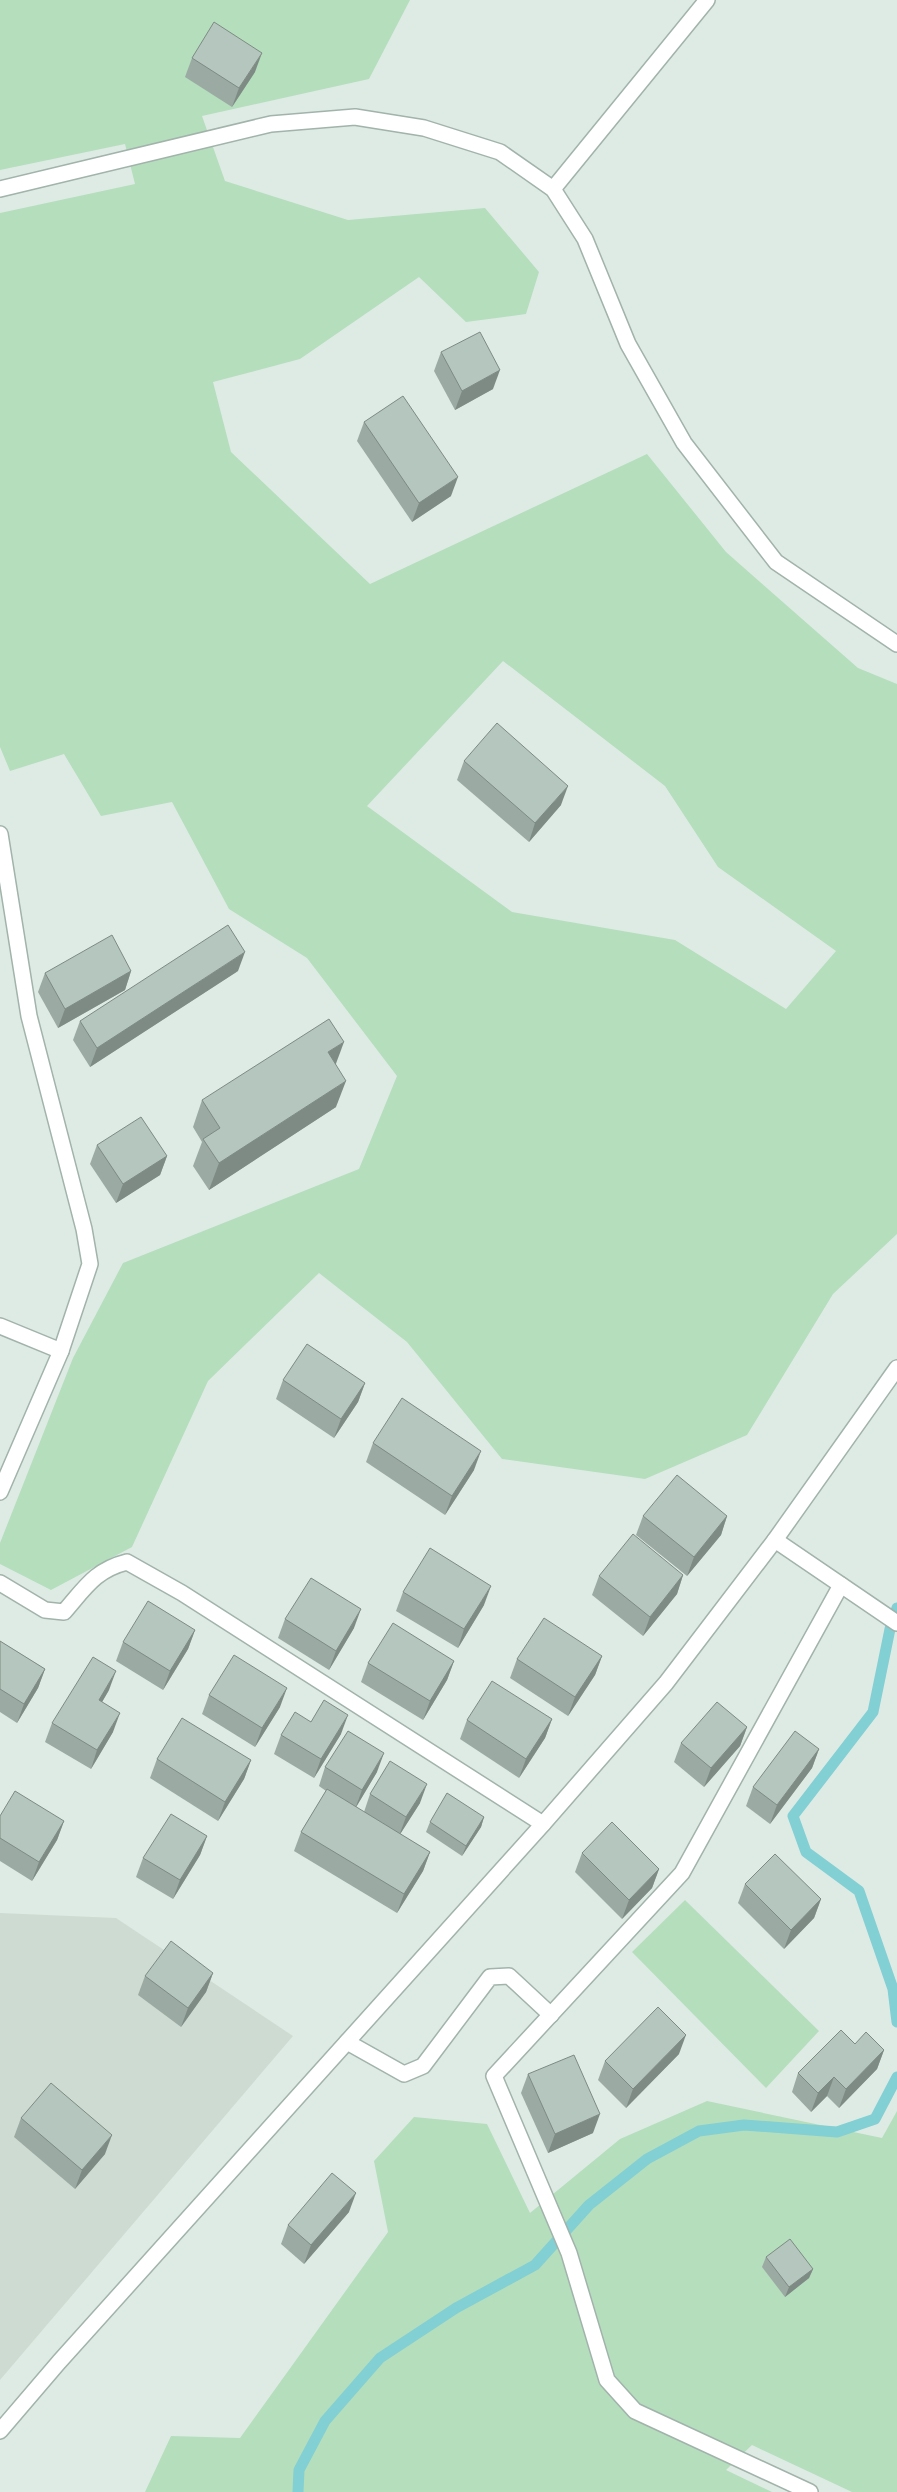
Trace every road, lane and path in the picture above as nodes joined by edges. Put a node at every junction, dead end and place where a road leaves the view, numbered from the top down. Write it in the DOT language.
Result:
graph roads {
  1 [pos="706,0"];
  2 [pos="0,189"];
  3 [pos="553,189"];
  4 [pos="897,644"];
  5 [pos="0,834"];
  6 [pos="5,902"];
  7 [pos="0,1326"];
  8 [pos="60,1351"];
  9 [pos="897,1368"];
  10 [pos="0,1492"];
  11 [pos="775,1540"];
  12 [pos="0,1582"];
  13 [pos="841,1585"];
  14 [pos="897,1623"];
  15 [pos="543,1824"];
  16 [pos="551,2015"];
  17 [pos="347,2042"];
  18 [pos="0,2431"];
  19 [pos="810,2492"];
  1 -- 3 [label="street"];
  2 -- 3 [label="street"];
  3 -- 4 [label="street"];
  5 -- 6 [label="street"];
  6 -- 8 [label="street"];
  7 -- 8 [label="street"];
  8 -- 10 [label="street"];
  9 -- 11 [label="street"];
  11 -- 13 [label="street"];
  11 -- 15 [label="street"];
  12 -- 15 [label="street"];
  13 -- 14 [label="street"];
  13 -- 16 [label="street"];
  15 -- 17 [label="street"];
  16 -- 17 [label="street"];
  16 -- 19 [label="street"];
  17 -- 18 [label="street"];
}
